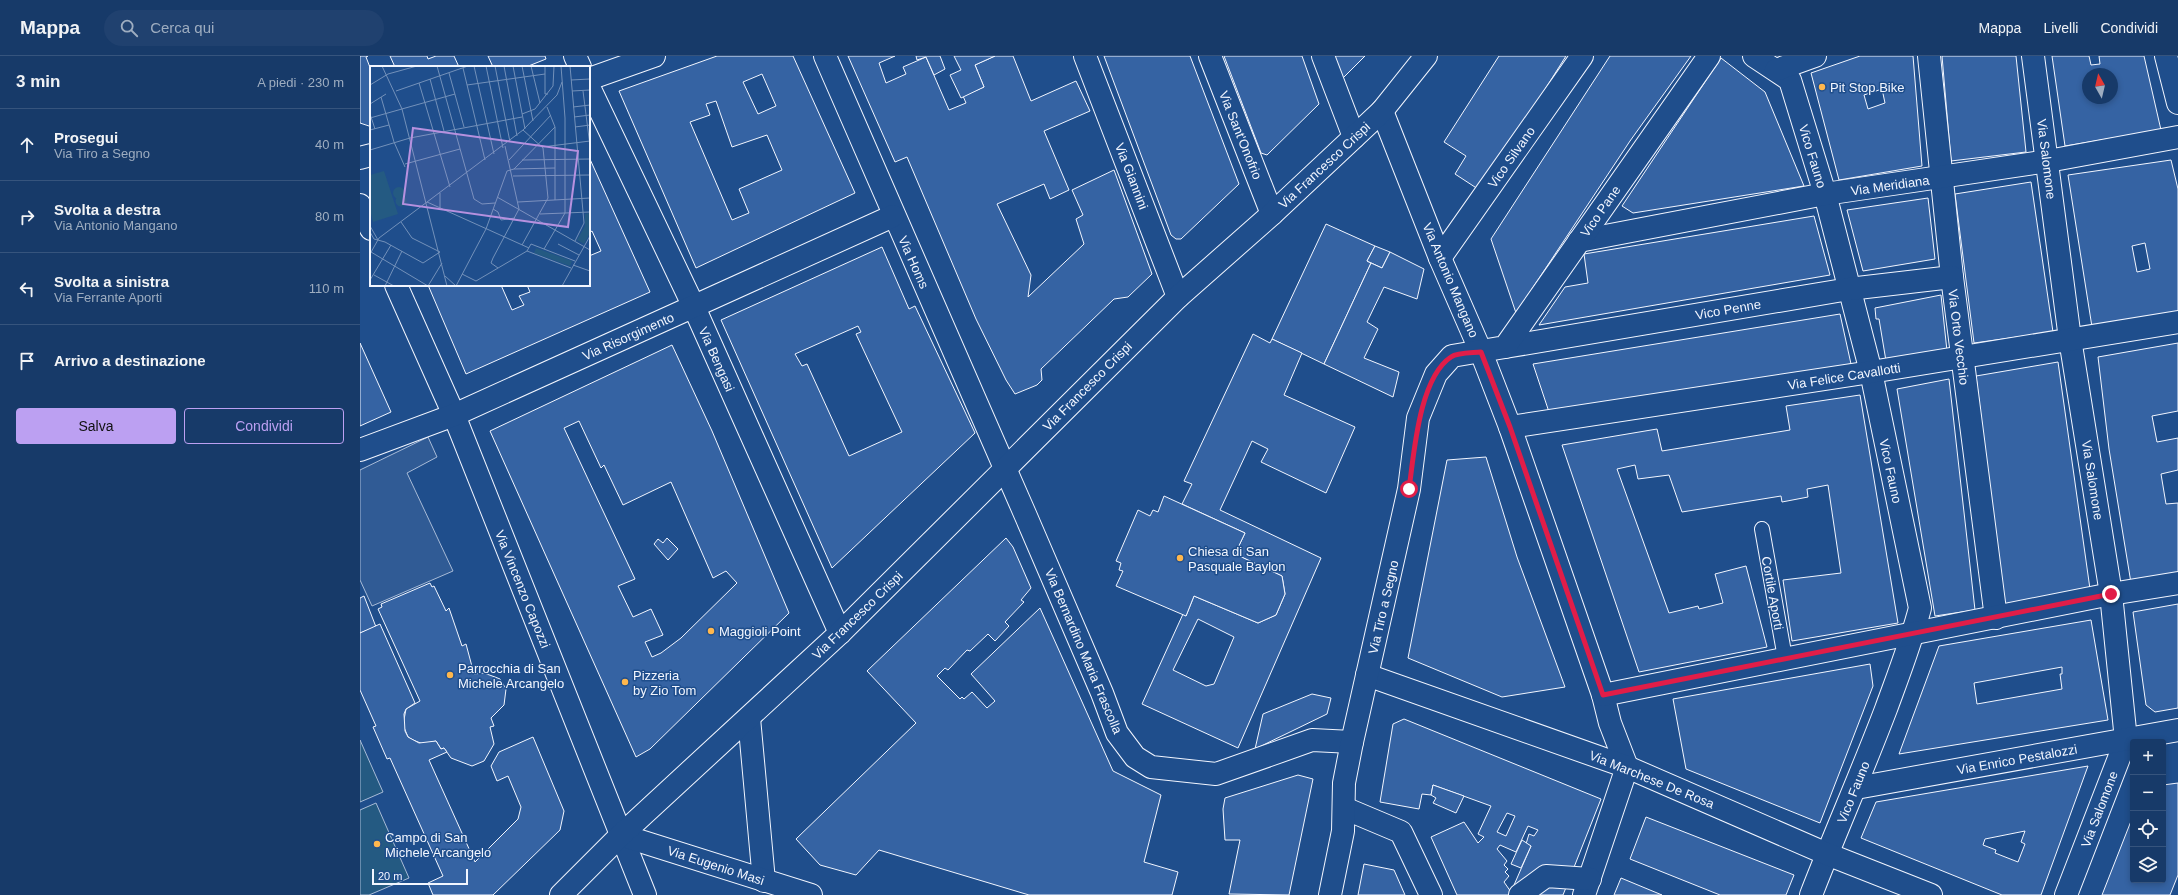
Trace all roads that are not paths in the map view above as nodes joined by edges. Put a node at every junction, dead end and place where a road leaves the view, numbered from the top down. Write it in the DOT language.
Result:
graph roads {
  1 [pos="575,56"];
  2 [pos="654,56"];
  3 [pos="825,56"];
  4 [pos="1086,56"];
  5 [pos="1210,56"];
  6 [pos="1323,56"];
  7 [pos="1582,56"];
  8 [pos="1709,56"];
  9 [pos="1754,56"];
  10 [pos="1815,56"];
  11 [pos="1929,56"];
  12 [pos="2033,56"];
  13 [pos="2166,56"];
  14 [pos="1423,57"];
  15 [pos="580,66"];
  16 [pos="1776,70"];
  17 [pos="590,79"];
  18 [pos="590,89"];
  19 [pos="2178,103"];
  20 [pos="1382,111"];
  21 [pos="1354,137"];
  22 [pos="2178,137"];
  23 [pos="370,154"];
  24 [pos="360,158"];
  25 [pos="2048,161"];
  26 [pos="1941,177"];
  27 [pos="1825,194"];
  28 [pos="360,205"];
  29 [pos="1272,214"];
  30 [pos="893,216"];
  31 [pos="370,227"];
  32 [pos="1579,241"];
  33 [pos="1440,258"];
  34 [pos="1952,277"];
  35 [pos="396,286"];
  36 [pos="1849,289"];
  37 [pos="1178,297"];
  38 [pos="694,307"];
  39 [pos="2178,322"];
  40 [pos="2070,339"];
  41 [pos="1505,347"];
  42 [pos="1481,352"];
  43 [pos="1961,356"];
  44 [pos="1871,372"];
  45 [pos="454,415"];
  46 [pos="1510,427"];
  47 [pos="360,450"];
  48 [pos="1005,468"];
  49 [pos="1762,529"];
  50 [pos="2178,583"];
  51 [pos="2111,594"];
  52 [pos="1996,618"];
  53 [pos="840,633"];
  54 [pos="1913,635"];
  55 [pos="1785,658"];
  56 [pos="1368,675"];
  57 [pos="1603,695"];
  58 [pos="749,718"];
  59 [pos="2178,730"];
  60 [pos="2126,740"];
  61 [pos="1352,742"];
  62 [pos="1627,767"];
  63 [pos="1856,788"];
  64 [pos="1344,808"];
  65 [pos="621,835"];
  66 [pos="1827,854"];
  67 [pos="764,881"];
  68 [pos="1587,887"];
  69 [pos="561,895"];
  70 [pos="645,895"];
  71 [pos="811,895"];
  72 [pos="1330,895"];
  73 [pos="1431,895"];
  74 [pos="1520,895"];
  75 [pos="1811,895"];
  76 [pos="1931,895"];
  77 [pos="2066,895"];
  1 -- 15 [label="street"];
  2 -- 17 [label="street"];
  3 -- 30 [label="street, Via Homs"];
  4 -- 37 [label="street, Via Giannini"];
  5 -- 29 [label="street, Via Sant'Onofrio"];
  6 -- 21 [label="street"];
  7 -- 33 [label="street, Vico Silvano"];
  8 -- 32 [label="street, Vico Pane"];
  9 -- 16 [label="street, Vico Fauno"];
  10 -- 16 [label="street"];
  11 -- 26 [label="street, Via Orto Vecchio"];
  12 -- 25 [label="street, Via Salomone"];
  13 -- 19 [label="street"];
  14 -- 20 [label="street, Via Francesco Crispi"];
  16 -- 27 [label="street, Vico Fauno"];
  18 -- 38 [label="street, Via Bengasi"];
  20 -- 21 [label="street, Via Francesco Crispi"];
  20 -- 33 [label="street, Via Antonio Mangano"];
  21 -- 29 [label="street, Via Francesco Crispi"];
  22 -- 25 [label="street, Via Meridiana"];
  23 -- 24 [label="street"];
  25 -- 26 [label="street, Via Meridiana"];
  25 -- 40 [label="street, Via Salomone"];
  26 -- 27 [label="street, Via Meridiana"];
  26 -- 34 [label="street, Via Orto Vecchio"];
  27 -- 32 [label="street, Via Meridiana"];
  27 -- 36 [label="street, Vico Fauno"];
  28 -- 31 [label="street"];
  29 -- 37 [label="street, Via Francesco Crispi"];
  30 -- 38 [label="street, Via Risorgimento"];
  30 -- 48 [label="street, Via Homs"];
  32 -- 41 [label="street, Vico Pane"];
  33 -- 42 [label="street, Via Antonio Mangano"];
  34 -- 36 [label="street, Vico Penne"];
  34 -- 43 [label="street, Via Orto Vecchio"];
  35 -- 45 [label="street, Via Vincenzo Capozzi"];
  36 -- 41 [label="street, Vico Penne"];
  36 -- 44 [label="street, Vico Fauno"];
  37 -- 48 [label="street, Via Francesco Crispi"];
  38 -- 45 [label="street, Via Risorgimento"];
  38 -- 53 [label="street, Via Bengasi"];
  39 -- 40 [label="street, Via Felice Cavallotti"];
  40 -- 43 [label="street, Via Felice Cavallotti"];
  40 -- 51 [label="street, Via Salomone"];
  41 -- 42 [label="street"];
  42 -- 46 [label="street, Via Antonio Mangano"];
  42 -- 56 [label="street, Via Tiro a Segno"];
  43 -- 44 [label="street, Via Felice Cavallotti"];
  43 -- 52 [label="street, Via Orto Vecchio"];
  44 -- 46 [label="street, Via Felice Cavallotti"];
  44 -- 54 [label="street, Vico Fauno"];
  45 -- 47 [label="street, Via Risorgimento"];
  45 -- 65 [label="street, Via Vincenzo Capozzi"];
  46 -- 57 [label="street, Via Antonio Mangano"];
  48 -- 53 [label="street, Via Francesco Crispi"];
  48 -- 61 [label="street, Via Bernardino Maria Frascolla"];
  49 -- 55 [label="lane, Cortile Aporti"];
  50 -- 51 [label="street"];
  51 -- 52 [label="street"];
  51 -- 60 [label="street, Via Salomone"];
  52 -- 54 [label="street"];
  53 -- 58 [label="street, Via Francesco Crispi"];
  54 -- 55 [label="street"];
  54 -- 63 [label="street, Vico Fauno"];
  55 -- 57 [label="street"];
  56 -- 61 [label="street, Via Tiro a Segno"];
  56 -- 62 [label="street, Via Marchese De Rosa"];
  57 -- 62 [label="street, Via Antonio Mangano"];
  58 -- 65 [label="street, Via Francesco Crispi"];
  58 -- 67 [label="street"];
  59 -- 60 [label="street, Via Enrico Pestalozzi"];
  60 -- 63 [label="street, Via Enrico Pestalozzi"];
  60 -- 77 [label="street, Via Salomone"];
  61 -- 64 [label="street, Via Tiro a Segno"];
  62 -- 66 [label="street, Via Marchese De Rosa"];
  62 -- 68 [label="street"];
  63 -- 66 [label="street, Vico Fauno"];
  64 -- 72 [label="street, Via Tiro a Segno"];
  64 -- 73 [label="street"];
  65 -- 67 [label="street, Via Eugenio Masi"];
  65 -- 69 [label="street, Via Francesco Crispi"];
  65 -- 70 [label="street, Via Vincenzo Capozzi"];
  66 -- 75 [label="street, Vico Fauno"];
  66 -- 76 [label="street, Via Marchese De Rosa"];
  67 -- 71 [label="street, Via Eugenio Masi"];
  68 -- 74 [label="street"];
}
